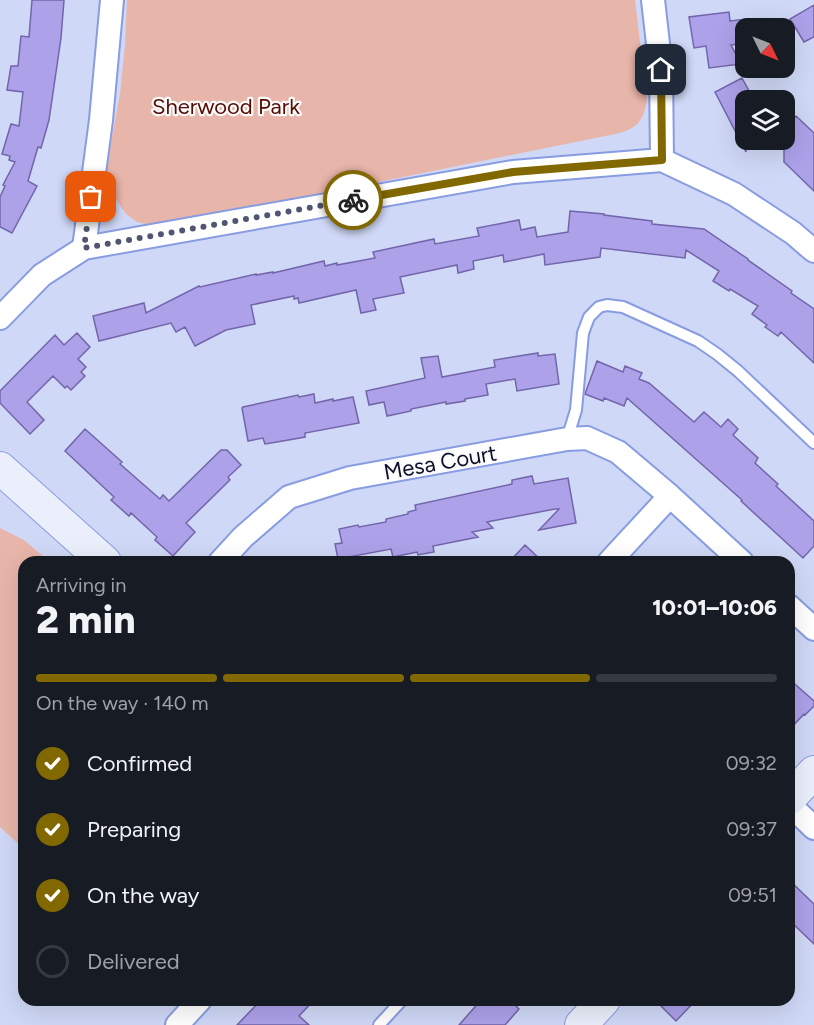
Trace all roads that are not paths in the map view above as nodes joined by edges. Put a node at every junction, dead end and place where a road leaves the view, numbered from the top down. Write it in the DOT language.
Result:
graph roads {
  1 [pos="112,0"];
  2 [pos="653,0"];
  3 [pos="662,160"];
  4 [pos="84,248"];
  5 [pos="814,251"];
  6 [pos="0,318"];
  7 [pos="567,439"];
  8 [pos="814,443"];
  9 [pos="0,468"];
  10 [pos="670,496"];
  11 [pos="98,556"];
  12 [pos="226,556"];
  13 [pos="615,556"];
  14 [pos="735,556"];
  15 [pos="795,612"];
  16 [pos="814,630"];
  17 [pos="814,772"];
  18 [pos="795,793"];
  19 [pos="795,810"];
  20 [pos="814,828"];
  21 [pos="194,1006"];
  22 [pos="397,1006"];
  23 [pos="177,1025"];
  24 [pos="380,1025"];
  1 -- 4 [label="street"];
  2 -- 3 [label="street"];
  3 -- 4 [label="street"];
  3 -- 5 [label="street"];
  4 -- 6 [label="street"];
  7 -- 8 [label="lane"];
  7 -- 10 [label="street, Mesa Court"];
  7 -- 12 [label="street, Mesa Court"];
  9 -- 11 [label="street"];
  10 -- 13 [label="street"];
  10 -- 14 [label="street, Mesa Court"];
  15 -- 16 [label="street"];
  17 -- 18 [label="street"];
  19 -- 20 [label="street"];
  21 -- 23 [label="street"];
  22 -- 24 [label="lane"];
}
